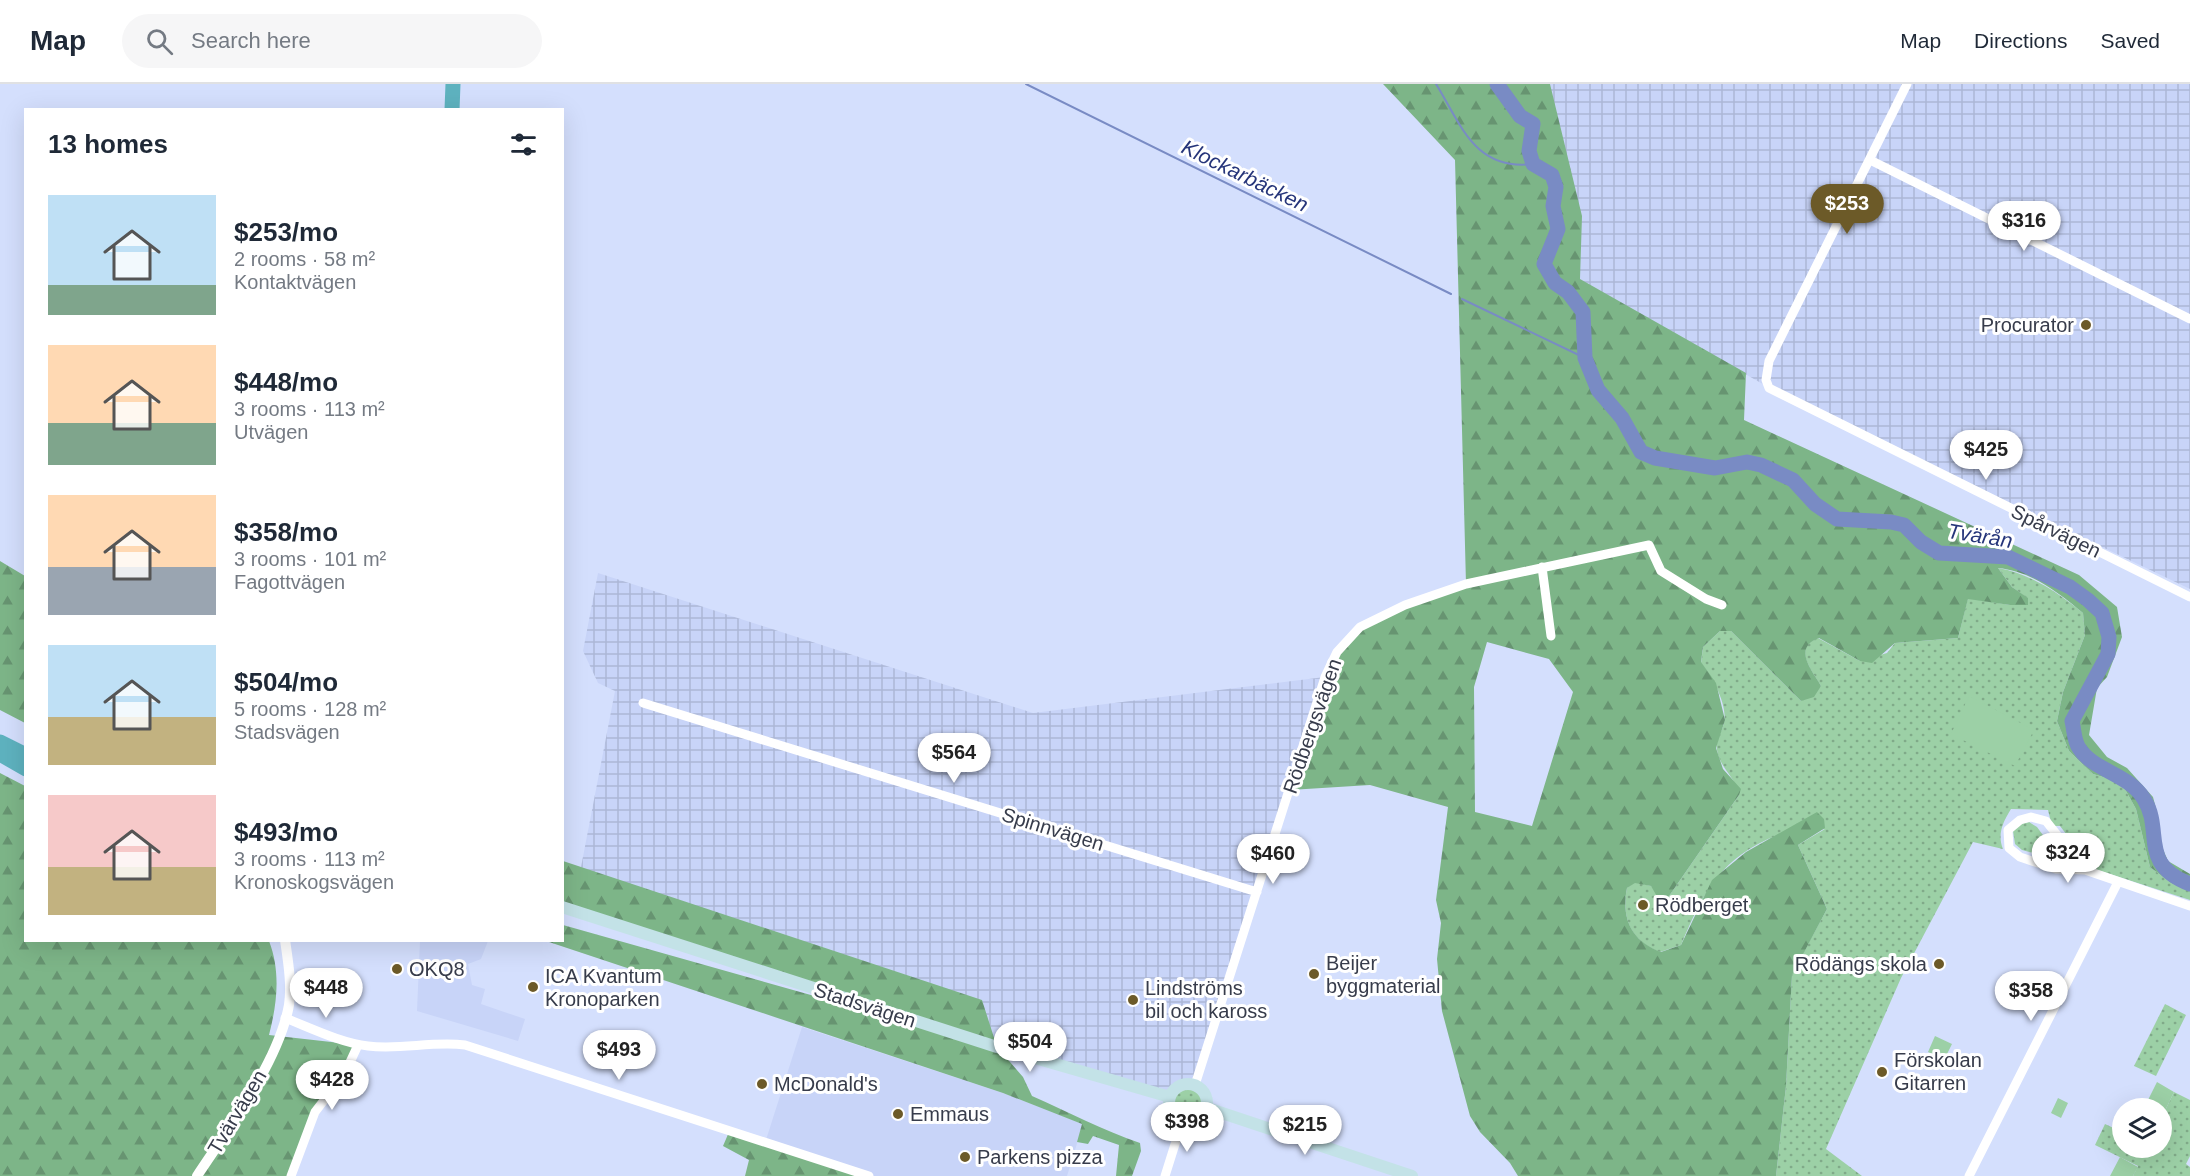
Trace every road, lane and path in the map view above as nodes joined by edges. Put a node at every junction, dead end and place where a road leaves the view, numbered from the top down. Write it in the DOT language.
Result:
graph roads {
  1 [pos="453,84"];
  2 [pos="1907,84"];
  3 [pos="452,108"];
  4 [pos="1869,160"];
  5 [pos="2190,319"];
  6 [pos="1542,567"];
  7 [pos="2190,597"];
  8 [pos="1722,605"];
  9 [pos="1551,636"];
  10 [pos="643,703"];
  11 [pos="0,742"];
  12 [pos="0,754"];
  13 [pos="24,754"];
  14 [pos="24,768"];
  15 [pos="2085,870"];
  16 [pos="2118,882"];
  17 [pos="1257,892"];
  18 [pos="2190,906"];
  19 [pos="564,908"];
  20 [pos="285,942"];
  21 [pos="285,1018"];
  22 [pos="358,1045"];
  23 [pos="1195,1085"];
  24 [pos="1170,1097"];
  25 [pos="1207,1108"];
  26 [pos="1182,1122"];
  27 [pos="197,1176"];
  28 [pos="291,1176"];
  29 [pos="869,1176"];
  30 [pos="1165,1176"];
  31 [pos="1412,1176"];
  32 [pos="1969,1176"];
  1 -- 3 [label="highway"];
  2 -- 4 [label="street"];
  4 -- 5 [label="street"];
  4 -- 7 [label="street, Spårvägen"];
  6 -- 8 [label="street, Rödbergsvägen"];
  6 -- 9 [label="street"];
  6 -- 17 [label="street, Rödbergsvägen"];
  10 -- 17 [label="street, Spinnvägen"];
  11 -- 13 [label="highway"];
  12 -- 14 [label="highway"];
  15 -- 15 [label="street"];
  15 -- 16 [label="street"];
  16 -- 18 [label="street"];
  16 -- 32 [label="street"];
  17 -- 23 [label="street, Rödbergsvägen"];
  19 -- 24 [label="main road, Stadsvägen"];
  20 -- 21 [label="street, Tvärvägen"];
  21 -- 22 [label="street"];
  21 -- 27 [label="street, Tvärvägen"];
  22 -- 28 [label="street"];
  22 -- 29 [label="street"];
  23 -- 24 [label="main road"];
  23 -- 25 [label="main road"];
  24 -- 26 [label="main road"];
  25 -- 26 [label="main road"];
  25 -- 31 [label="main road"];
  26 -- 30 [label="street"];
}
